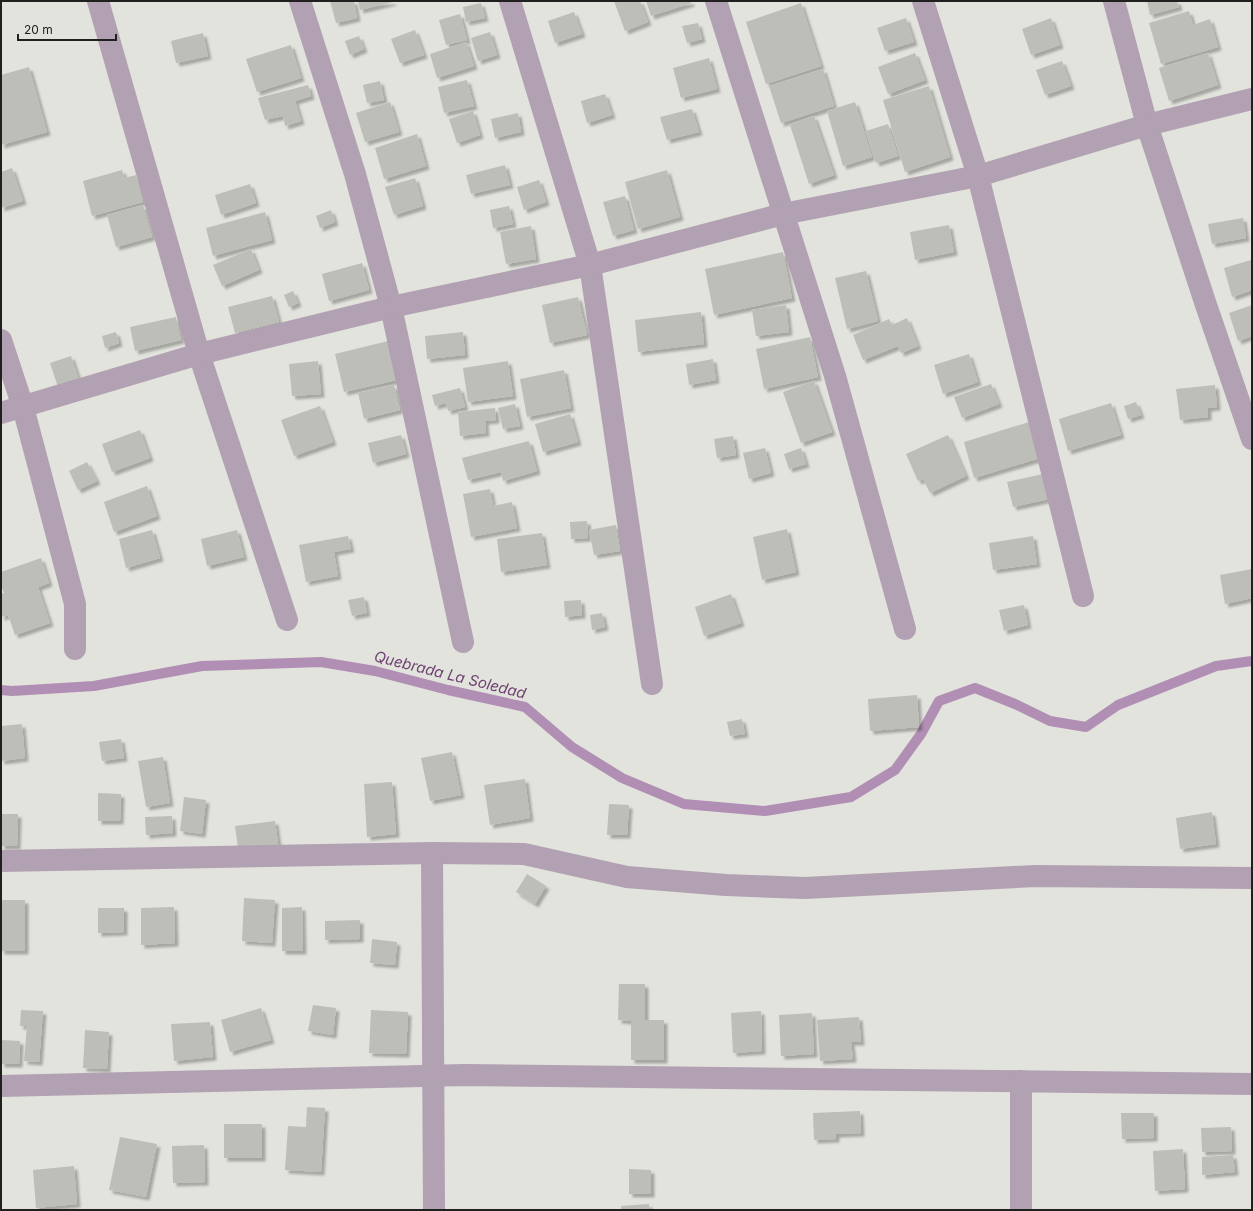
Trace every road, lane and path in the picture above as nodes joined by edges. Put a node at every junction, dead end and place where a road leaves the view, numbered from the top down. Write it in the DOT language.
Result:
graph roads {
  1 [pos="98,1"];
  2 [pos="300,1"];
  3 [pos="510,1"];
  4 [pos="716,1"];
  5 [pos="923,1"];
  6 [pos="1114,1"];
  7 [pos="1252,99"];
  8 [pos="1147,125"];
  9 [pos="978,176"];
  10 [pos="783,214"];
  11 [pos="590,264"];
  12 [pos="391,307"];
  13 [pos="1,340"];
  14 [pos="199,354"];
  15 [pos="23,408"];
  16 [pos="1,413"];
  17 [pos="1252,439"];
  18 [pos="1083,596"];
  19 [pos="287,620"];
  20 [pos="904,630"];
  21 [pos="463,642"];
  22 [pos="75,649"];
  23 [pos="652,684"];
  24 [pos="432,853"];
  25 [pos="1,861"];
  26 [pos="1252,878"];
  27 [pos="434,1076"];
  28 [pos="1021,1081"];
  29 [pos="1252,1084"];
  30 [pos="1,1086"];
  31 [pos="434,1210"];
  32 [pos="1021,1210"];
  1 -- 14 [label="street"];
  2 -- 12 [label="street"];
  3 -- 11 [label="street"];
  4 -- 10 [label="street"];
  5 -- 9 [label="street"];
  6 -- 8 [label="street"];
  7 -- 8 [label="street"];
  8 -- 9 [label="street"];
  8 -- 17 [label="street"];
  9 -- 10 [label="street"];
  9 -- 18 [label="street"];
  10 -- 11 [label="street"];
  10 -- 20 [label="street"];
  11 -- 12 [label="street"];
  11 -- 23 [label="street"];
  12 -- 14 [label="street"];
  12 -- 21 [label="street"];
  13 -- 15 [label="street"];
  14 -- 15 [label="street"];
  14 -- 19 [label="street"];
  15 -- 16 [label="street"];
  15 -- 22 [label="street"];
  24 -- 25 [label="street"];
  24 -- 26 [label="street"];
  24 -- 27 [label="street"];
  27 -- 28 [label="street"];
  27 -- 30 [label="street"];
  27 -- 31 [label="street"];
  28 -- 29 [label="street"];
  28 -- 32 [label="street"];
}
